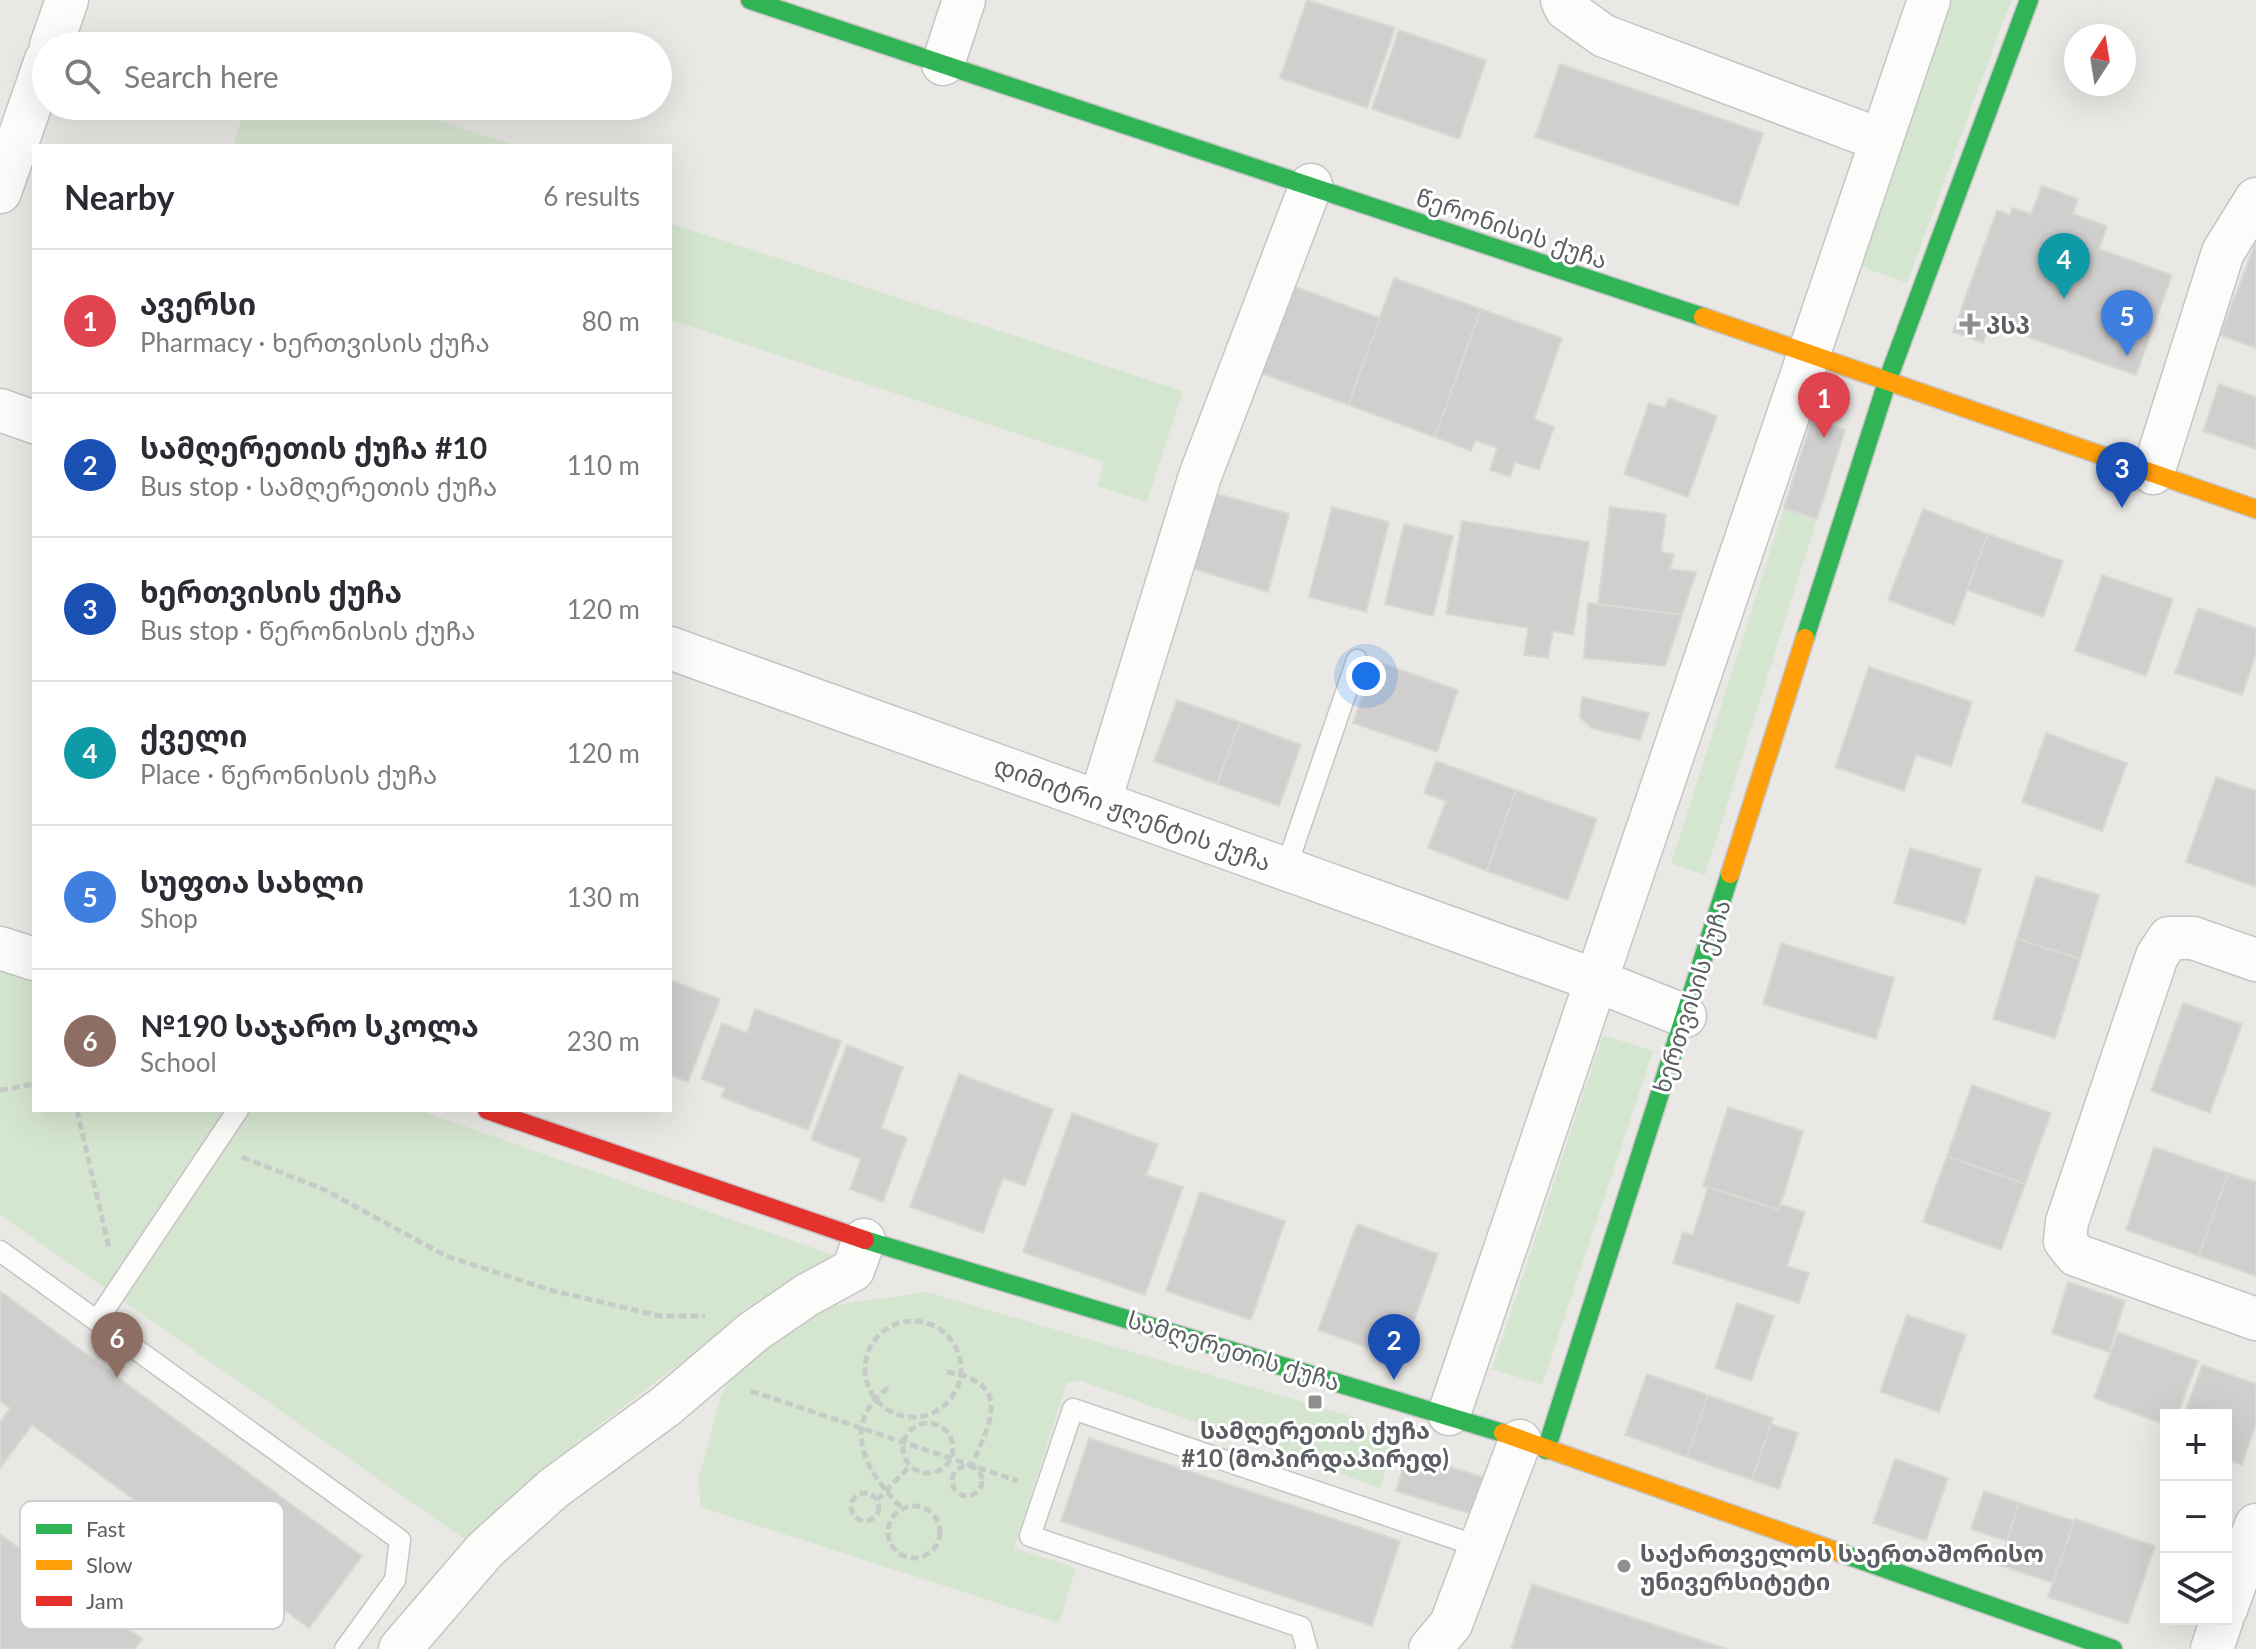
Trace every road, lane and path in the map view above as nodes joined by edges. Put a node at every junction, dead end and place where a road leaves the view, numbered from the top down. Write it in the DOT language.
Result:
graph roads {
  1 [pos="67,0"];
  2 [pos="750,0"];
  3 [pos="964,0"];
  4 [pos="1562,0"];
  5 [pos="1929,0"];
  6 [pos="2029,0"];
  7 [pos="56,32"];
  8 [pos="943,64"];
  9 [pos="32,100"];
  10 [pos="1878,139"];
  11 [pos="1311,185"];
  12 [pos="0,192"];
  13 [pos="2256,199"];
  14 [pos="1807,352"];
  15 [pos="1888,379"];
  16 [pos="0,410"];
  17 [pos="32,421"];
  18 [pos="2153,473"];
  19 [pos="2256,509"];
  20 [pos="672,649"];
  21 [pos="1357,660"];
  22 [pos="1100,801"];
  23 [pos="1286,868"];
  24 [pos="0,948"];
  25 [pos="32,958"];
  26 [pos="2256,960"];
  27 [pos="1595,980"];
  28 [pos="1685,1016"];
  29 [pos="32,1084"];
  30 [pos="0,1090"];
  31 [pos="77,1112"];
  32 [pos="237,1112"];
  33 [pos="493,1112"];
  34 [pos="214,1146"];
  35 [pos="864,1240"];
  36 [pos="0,1251"];
  37 [pos="119,1288"];
  38 [pos="778,1314"];
  39 [pos="98,1319"];
  40 [pos="2256,1319"];
  41 [pos="947,1372"];
  42 [pos="961,1374"];
  43 [pos="741,1388"];
  44 [pos="888,1388"];
  45 [pos="875,1399"];
  46 [pos="1449,1414"];
  47 [pos="918,1421"];
  48 [pos="861,1428"];
  49 [pos="903,1441"];
  50 [pos="1533,1446"];
  51 [pos="951,1457"];
  52 [pos="910,1466"];
  53 [pos="971,1466"];
  54 [pos="1045,1490"];
  55 [pos="886,1492"];
  56 [pos="877,1500"];
  57 [pos="902,1508"];
  58 [pos="2256,1525"];
  59 [pos="1480,1547"];
  60 [pos="2232,1592"];
  61 [pos="2220,1625"];
  62 [pos="345,1649"];
  63 [pos="400,1649"];
  64 [pos="1307,1649"];
  65 [pos="1430,1649"];
  66 [pos="2113,1649"];
  67 [pos="2212,1649"];
  1 -- 7 [label="street"];
  2 -- 8 [label="street, წერონისის ქუჩა"];
  3 -- 8 [label="street"];
  4 -- 10 [label="street"];
  5 -- 10 [label="street"];
  6 -- 15 [label="street, ხერთვისის ქუჩა"];
  8 -- 11 [label="street, წერონისის ქუჩა"];
  9 -- 12 [label="street"];
  10 -- 14 [label="street"];
  11 -- 14 [label="street, წერონისის ქუჩა"];
  11 -- 22 [label="street"];
  13 -- 18 [label="street"];
  14 -- 15 [label="street, წერონისის ქუჩა"];
  14 -- 27 [label="street"];
  15 -- 18 [label="street, წერონისის ქუჩა"];
  15 -- 28 [label="street, ხერთვისის ქუჩა"];
  16 -- 17 [label="street"];
  18 -- 19 [label="street, წერონისის ქუჩა"];
  20 -- 22 [label="street, დიმიტრი ჟღენტის ქუჩა"];
  21 -- 23 [label="lane"];
  22 -- 23 [label="street, დიმიტრი ჟღენტის ქუჩა"];
  23 -- 27 [label="street, დიმიტრი ჟღენტის ქუჩა"];
  24 -- 25 [label="street"];
  26 -- 40 [label="street"];
  27 -- 28 [label="street, დიმიტრი ჟღენტის ქუჩა"];
  27 -- 46 [label="street"];
  28 -- 50 [label="street, ხერთვისის ქუჩა"];
  29 -- 30 [label="path"];
  31 -- 37 [label="path"];
  32 -- 34 [label="lane"];
  33 -- 35 [label="street, სამღერეთის ქუჩა"];
  34 -- 37 [label="lane"];
  34 -- 38 [label="path"];
  35 -- 38 [label="street"];
  35 -- 46 [label="street, სამღერეთის ქუჩა"];
  36 -- 39 [label="lane"];
  37 -- 39 [label="lane"];
  38 -- 63 [label="street"];
  39 -- 62 [label="lane"];
  41 -- 42 [label="path"];
  42 -- 45 [label="path"];
  42 -- 47 [label="path"];
  42 -- 53 [label="path"];
  43 -- 48 [label="path"];
  44 -- 45 [label="path"];
  45 -- 47 [label="path"];
  45 -- 48 [label="path"];
  46 -- 50 [label="street, სამღერეთის ქუჩა"];
  47 -- 49 [label="path"];
  47 -- 51 [label="path"];
  48 -- 49 [label="path"];
  48 -- 55 [label="path"];
  49 -- 51 [label="path"];
  49 -- 52 [label="path"];
  50 -- 59 [label="street"];
  50 -- 66 [label="street, სამღერეთის ქუჩა"];
  51 -- 52 [label="path"];
  51 -- 53 [label="path"];
  52 -- 55 [label="path"];
  53 -- 53 [label="path"];
  53 -- 54 [label="path"];
  54 -- 59 [label="lane"];
  54 -- 64 [label="lane"];
  55 -- 56 [label="path"];
  55 -- 57 [label="path"];
  56 -- 56 [label="path"];
  57 -- 57 [label="path"];
  58 -- 60 [label="street"];
  59 -- 65 [label="street"];
  61 -- 67 [label="street"];
}
